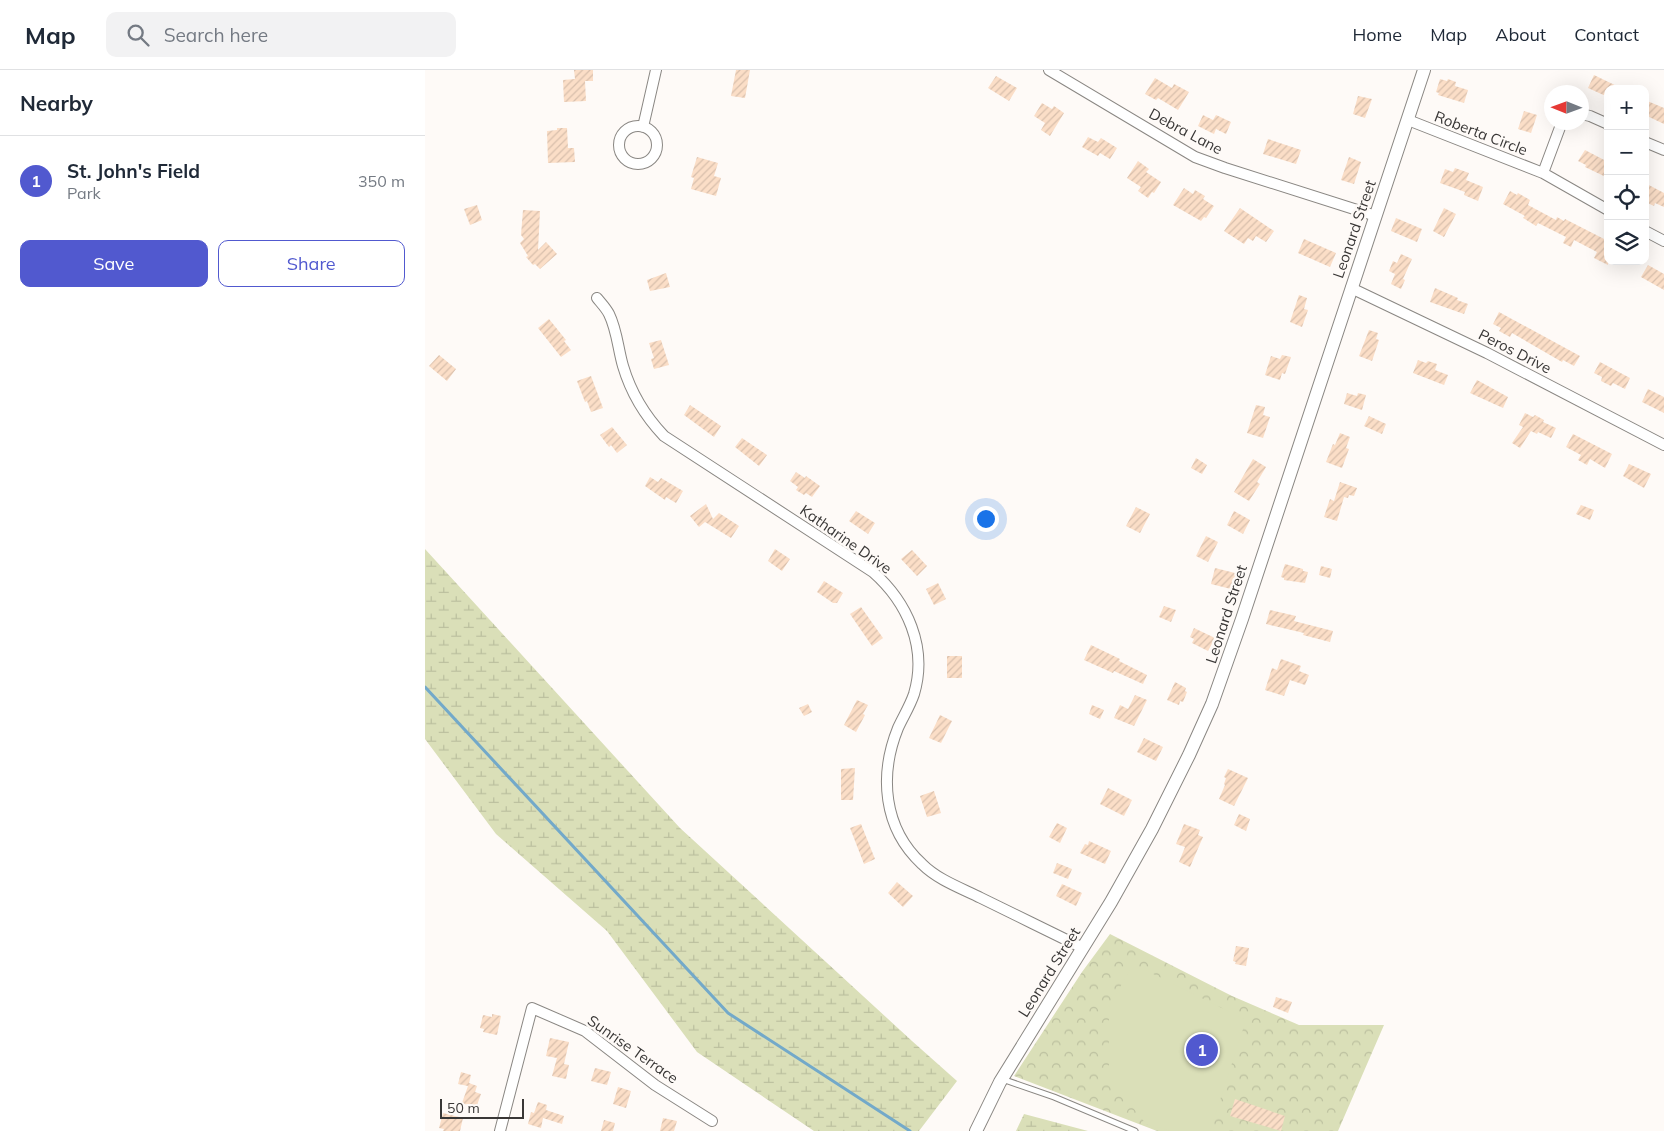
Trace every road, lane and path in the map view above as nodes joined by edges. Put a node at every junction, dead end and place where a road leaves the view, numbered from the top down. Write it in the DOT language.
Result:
graph roads {
  1 [pos="656,70"];
  2 [pos="1049,70"];
  3 [pos="1424,70"];
  4 [pos="1589,116"];
  5 [pos="1408,120"];
  6 [pos="1604,122"];
  7 [pos="643,127"];
  8 [pos="1559,130"];
  9 [pos="1649,144"];
  10 [pos="1664,150"];
  11 [pos="1543,173"];
  12 [pos="1604,208"];
  13 [pos="1375,216"];
  14 [pos="1649,233"];
  15 [pos="1664,242"];
  16 [pos="1351,288"];
  17 [pos="597,298"];
  18 [pos="1664,445"];
  19 [pos="1083,948"];
  20 [pos="1002,1079"];
  21 [pos="712,1120"];
  22 [pos="500,1131"];
  23 [pos="976,1131"];
  24 [pos="1135,1131"];
  1 -- 7 [label="street"];
  2 -- 13 [label="street, Debra Lane"];
  3 -- 5 [label="street, Leonard Street"];
  4 -- 6 [label="street"];
  5 -- 11 [label="street, Roberta Circle"];
  5 -- 13 [label="street, Leonard Street"];
  8 -- 11 [label="street"];
  9 -- 10 [label="street"];
  11 -- 12 [label="street, Roberta Circle"];
  13 -- 16 [label="street, Leonard Street"];
  14 -- 15 [label="street"];
  16 -- 18 [label="street, Peros Drive"];
  16 -- 19 [label="street, Leonard Street"];
  17 -- 19 [label="street, Katharine Drive"];
  19 -- 20 [label="street, Leonard Street"];
  20 -- 23 [label="street, Leonard Street"];
  20 -- 24 [label="lane"];
  21 -- 22 [label="street, Sunrise Terrace"];
}
